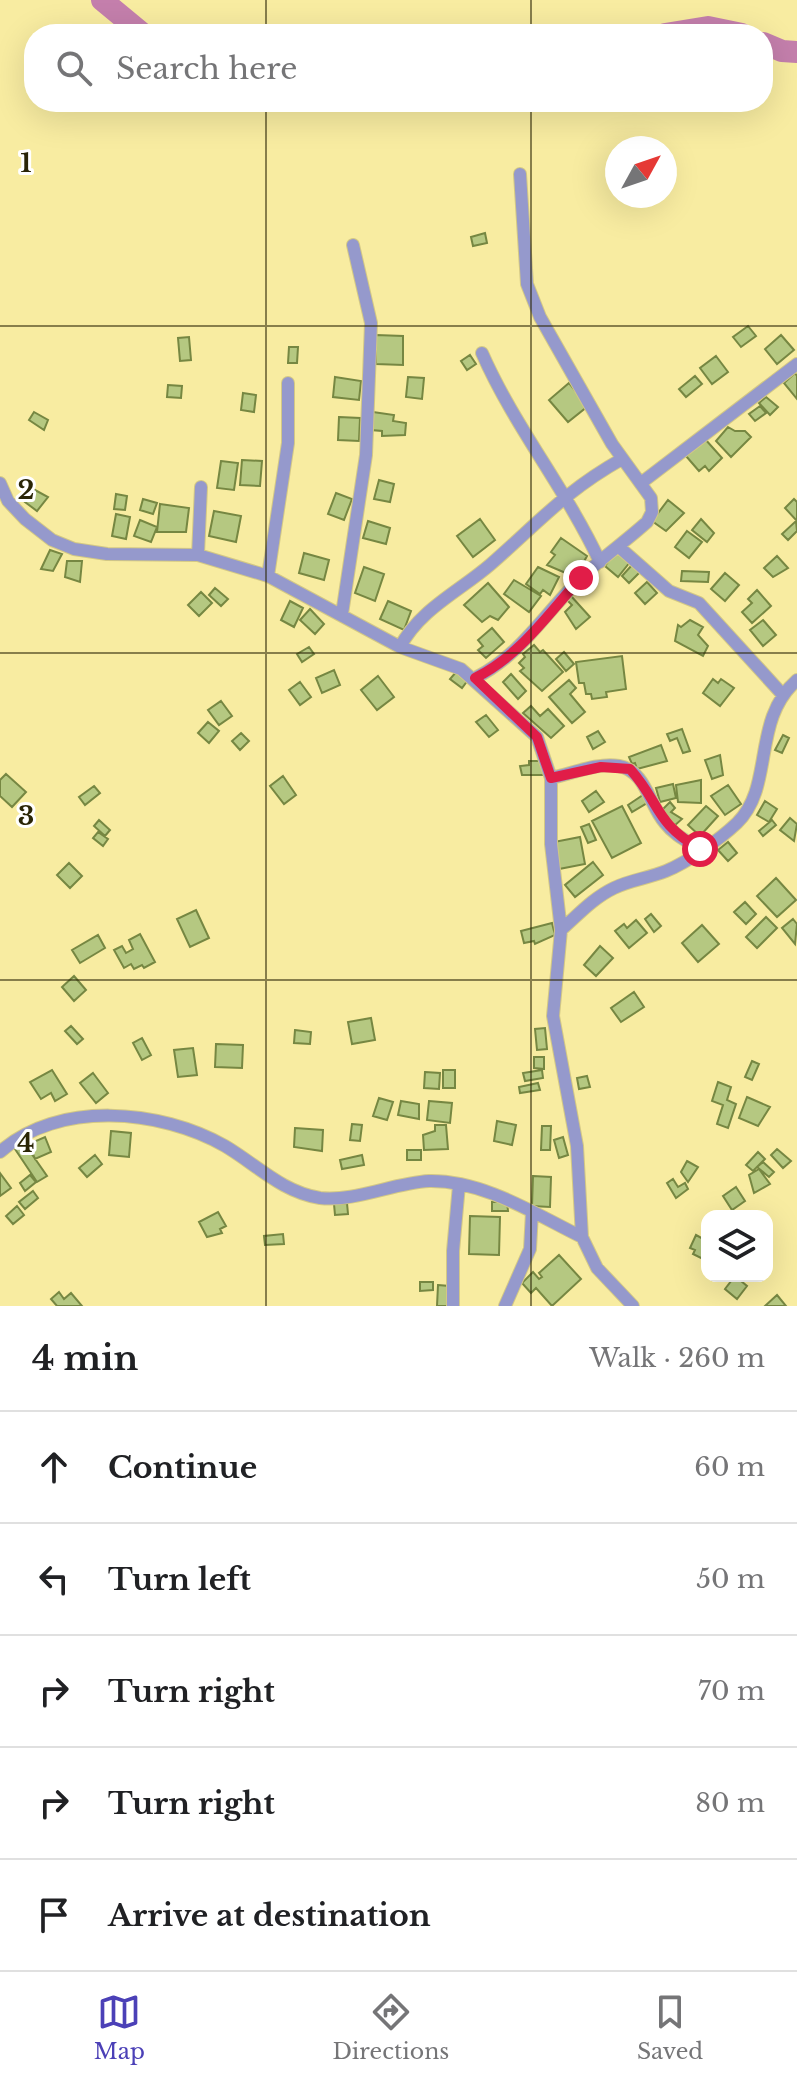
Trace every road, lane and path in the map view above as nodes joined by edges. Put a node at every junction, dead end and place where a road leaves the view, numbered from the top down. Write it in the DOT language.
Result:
graph roads {
  1 [pos="520,174"];
  2 [pos="353,245"];
  3 [pos="482,353"];
  4 [pos="797,364"];
  5 [pos="288,383"];
  6 [pos="622,459"];
  7 [pos="0,483"];
  8 [pos="641,483"];
  9 [pos="201,487"];
  10 [pos="563,496"];
  11 [pos="619,547"];
  12 [pos="198,555"];
  13 [pos="600,562"];
  14 [pos="268,576"];
  15 [pos="342,614"];
  16 [pos="400,647"];
  17 [pos="475,678"];
  18 [pos="797,680"];
  19 [pos="783,695"];
  20 [pos="551,778"];
  21 [pos="700,849"];
  22 [pos="561,930"];
  23 [pos="0,1152"];
  24 [pos="459,1185"];
  25 [pos="532,1212"];
  26 [pos="582,1237"];
  27 [pos="453,1306"];
  28 [pos="505,1306"];
  29 [pos="633,1306"];
  1 -- 6 [label="street"];
  2 -- 15 [label="street"];
  3 -- 10 [label="street"];
  4 -- 8 [label="street"];
  5 -- 14 [label="street"];
  6 -- 8 [label="street"];
  6 -- 10 [label="street"];
  7 -- 12 [label="street"];
  8 -- 11 [label="street"];
  9 -- 12 [label="street"];
  10 -- 13 [label="street"];
  10 -- 16 [label="street"];
  11 -- 13 [label="street"];
  11 -- 19 [label="street"];
  12 -- 14 [label="street"];
  13 -- 17 [label="street"];
  14 -- 15 [label="street"];
  15 -- 16 [label="street"];
  16 -- 17 [label="street"];
  17 -- 20 [label="street"];
  18 -- 19 [label="street"];
  19 -- 21 [label="street"];
  20 -- 21 [label="street"];
  20 -- 22 [label="street"];
  21 -- 22 [label="street"];
  22 -- 26 [label="street"];
  23 -- 24 [label="street"];
  24 -- 25 [label="street"];
  24 -- 27 [label="street"];
  25 -- 26 [label="street"];
  25 -- 28 [label="street"];
  26 -- 29 [label="street"];
}
